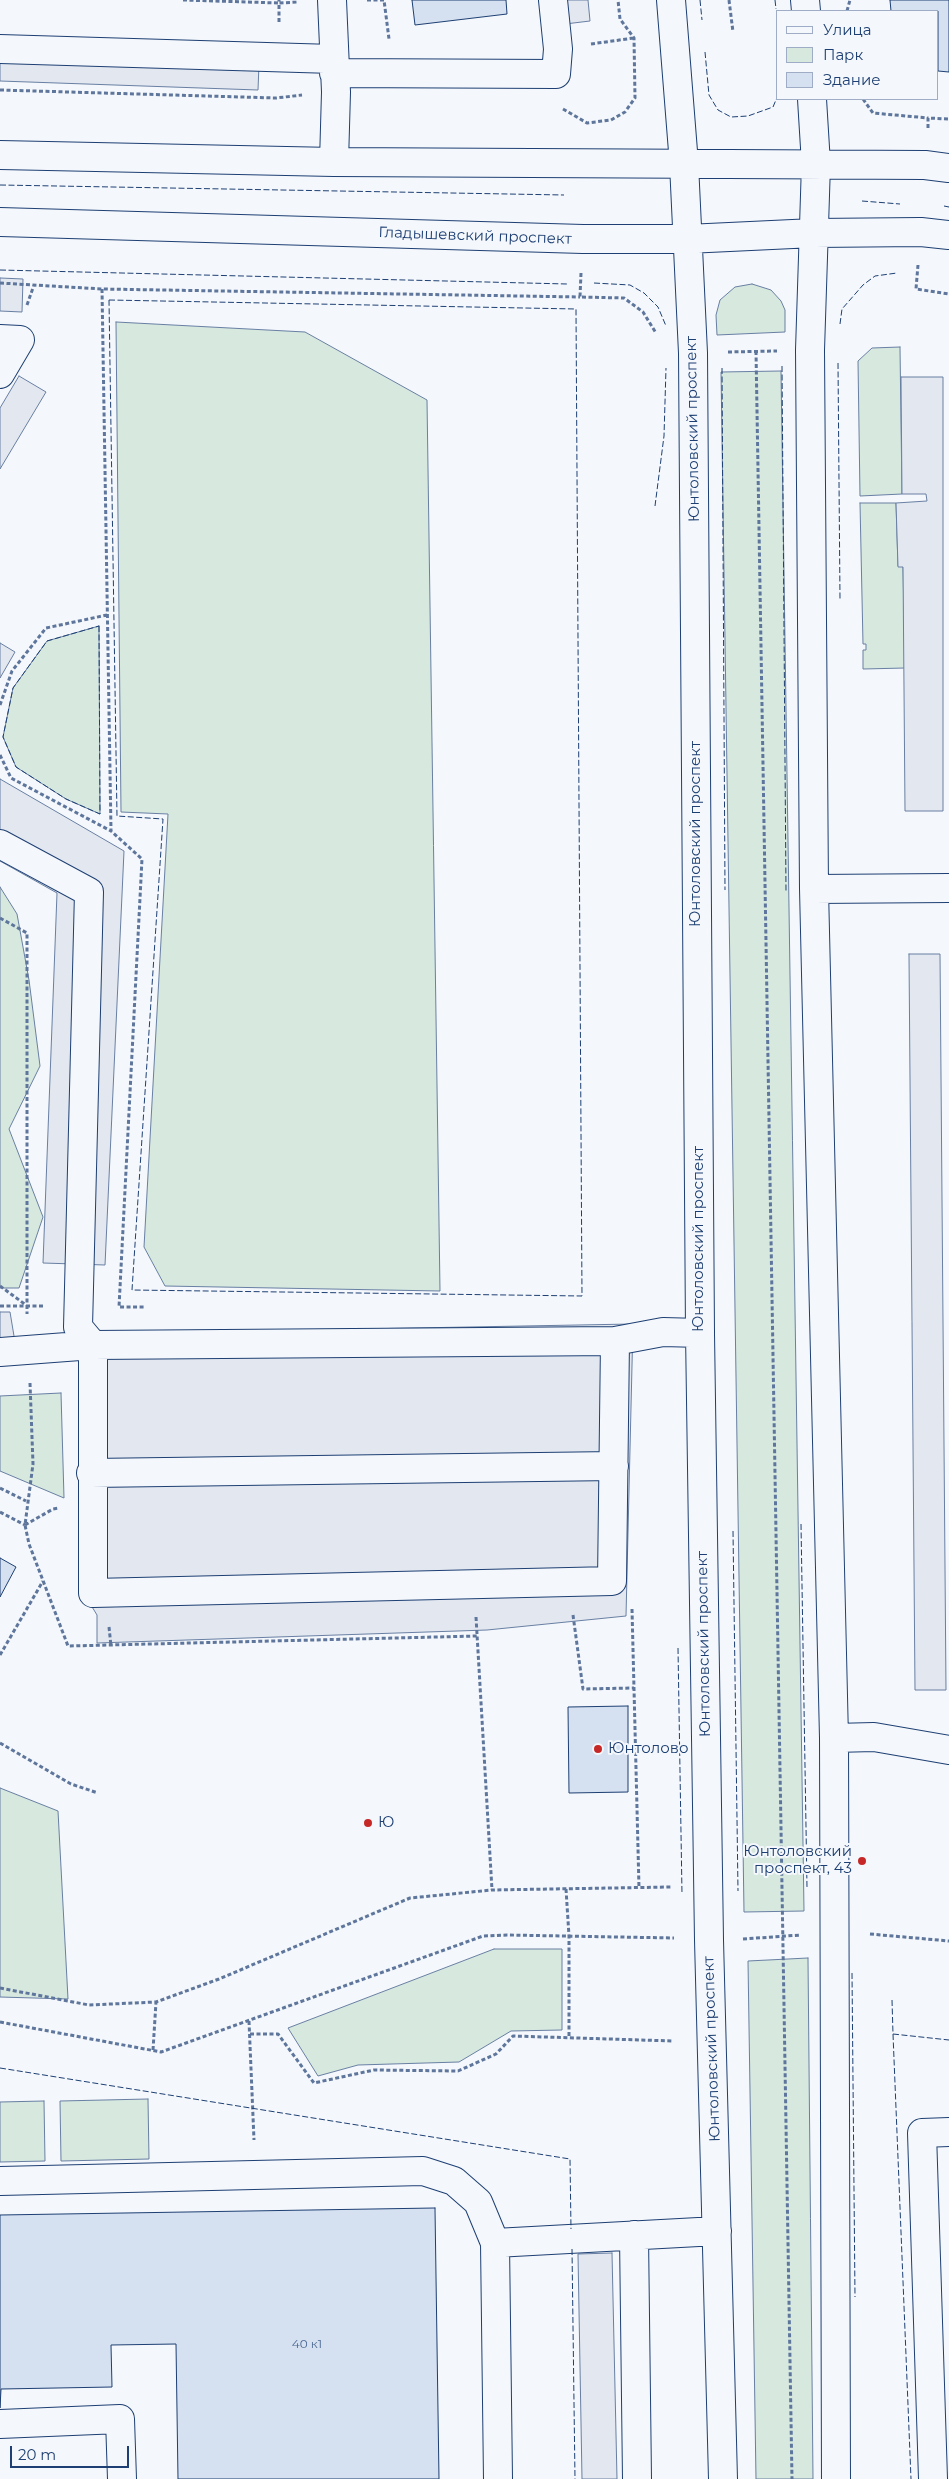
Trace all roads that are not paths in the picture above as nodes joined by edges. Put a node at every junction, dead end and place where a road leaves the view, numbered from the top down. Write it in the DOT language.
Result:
graph roads {
  1 [pos="332,0"];
  2 [pos="553,0"];
  3 [pos="671,0"];
  4 [pos="0,49"];
  5 [pos="335,75"];
  6 [pos="812,100"];
  7 [pos="0,155"];
  8 [pos="334,162"];
  9 [pos="684,164"];
  10 [pos="816,164"];
  11 [pos="949,168"];
  12 [pos="0,222"];
  13 [pos="814,233"];
  14 [pos="949,235"];
  15 [pos="687,240"];
  16 [pos="0,339"];
  17 [pos="0,374"];
  18 [pos="0,844"];
  19 [pos="949,888"];
  20 [pos="814,889"];
  21 [pos="700,1334"];
  22 [pos="615,1341"];
  23 [pos="92,1344"];
  24 [pos="0,1352"];
  25 [pos="614,1466"];
  26 [pos="91,1473"];
  27 [pos="834,1738"];
  28 [pos="949,1750"];
  29 [pos="949,2132"];
  30 [pos="0,2182"];
  31 [pos="717,2231"];
  32 [pos="634,2235"];
  33 [pos="494,2243"];
  34 [pos="0,2424"];
  35 [pos="122,2479"];
  36 [pos="498,2479"];
  37 [pos="637,2479"];
  38 [pos="723,2479"];
  39 [pos="836,2479"];
  40 [pos="933,2479"];
  1 -- 5 [label="street"];
  2 -- 5 [label="street"];
  3 -- 9 [label="street, Юнтоловский проспект"];
  4 -- 5 [label="street"];
  5 -- 8 [label="street"];
  6 -- 10 [label="street"];
  7 -- 8 [label="street"];
  8 -- 9 [label="street"];
  9 -- 10 [label="street"];
  9 -- 15 [label="street, Юнтоловский проспект"];
  10 -- 11 [label="street"];
  10 -- 13 [label="street"];
  12 -- 15 [label="street, Гладышевский проспект"];
  13 -- 14 [label="street, Гладышевский проспект"];
  13 -- 15 [label="street, Гладышевский проспект"];
  13 -- 20 [label="street"];
  15 -- 21 [label="street, Юнтоловский проспект"];
  16 -- 17 [label="street"];
  18 -- 23 [label="street"];
  19 -- 20 [label="street"];
  20 -- 27 [label="street"];
  21 -- 22 [label="street"];
  21 -- 31 [label="street, Юнтоловский проспект"];
  22 -- 23 [label="street"];
  22 -- 25 [label="street"];
  23 -- 24 [label="street"];
  23 -- 26 [label="street"];
  25 -- 26 [label="street"];
  25 -- 26 [label="street"];
  27 -- 28 [label="street"];
  27 -- 39 [label="street"];
  29 -- 40 [label="street"];
  30 -- 33 [label="street"];
  31 -- 32 [label="street"];
  31 -- 38 [label="street, Юнтоловский проспект"];
  32 -- 33 [label="street"];
  32 -- 37 [label="street"];
  33 -- 36 [label="street"];
  34 -- 35 [label="street"];
}
